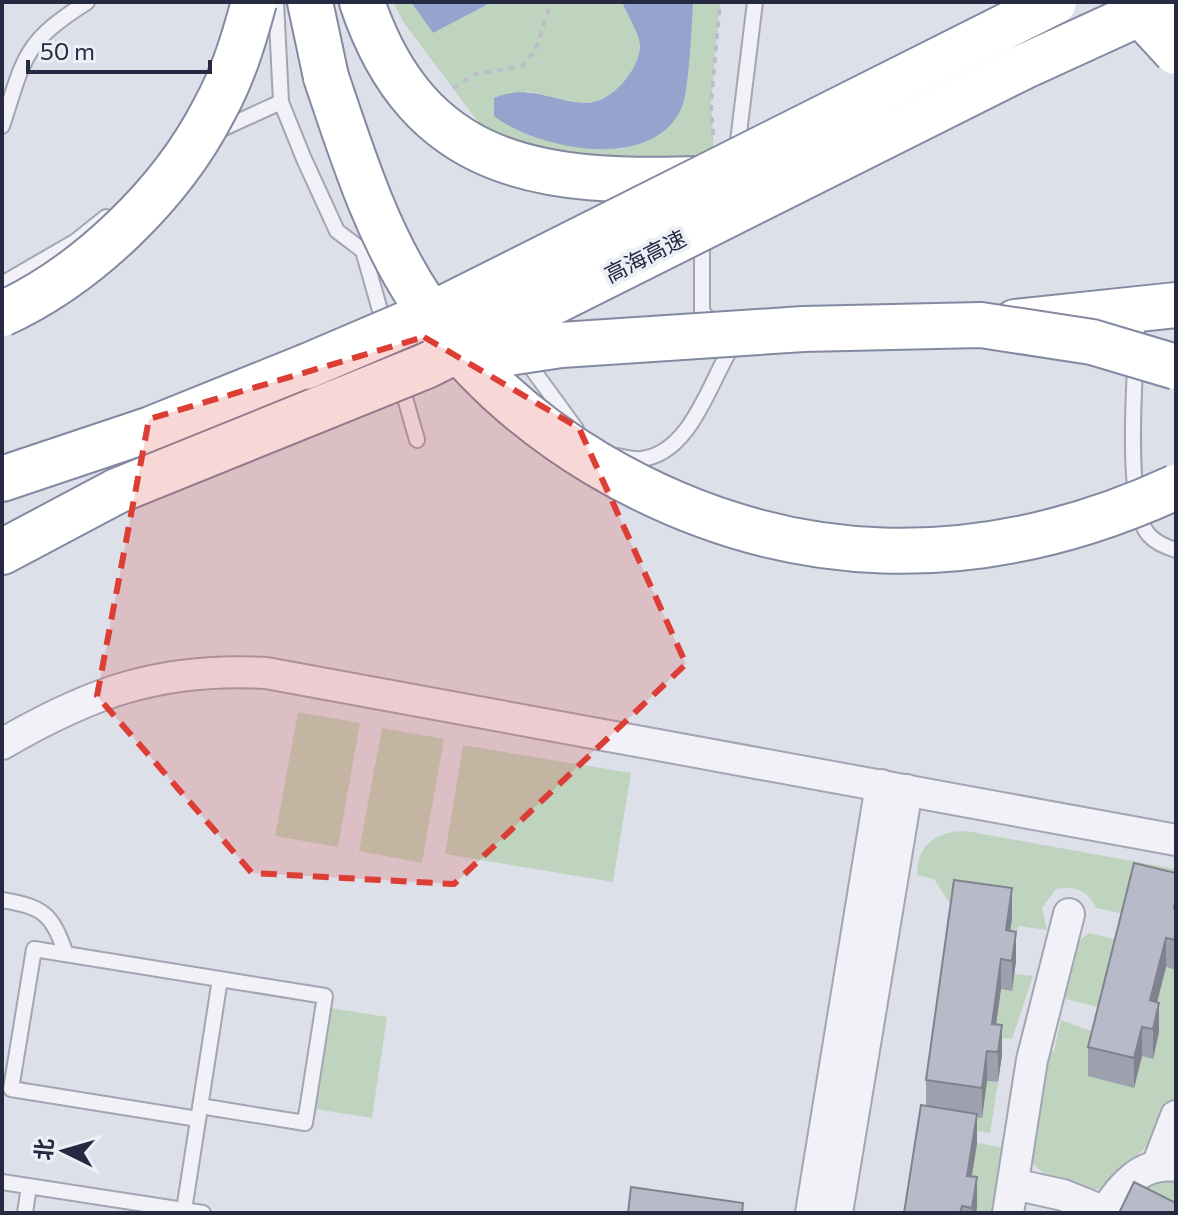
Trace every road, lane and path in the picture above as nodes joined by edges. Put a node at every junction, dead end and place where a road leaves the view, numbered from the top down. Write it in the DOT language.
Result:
graph roads {
  1 [pos="87,2"];
  2 [pos="254,2"];
  3 [pos="276,2"];
  4 [pos="310,2"];
  5 [pos="362,2"];
  6 [pos="551,2"];
  7 [pos="720,2"];
  8 [pos="755,2"];
  9 [pos="1054,2"];
  10 [pos="1130,2"];
  11 [pos="1165,2"];
  12 [pos="64,8"];
  13 [pos="1176,52"];
  14 [pos="444,77"];
  15 [pos="453,88"];
  16 [pos="461,100"];
  17 [pos="281,102"];
  18 [pos="2,126"];
  19 [pos="738,141"];
  20 [pos="138,192"];
  21 [pos="704,193"];
  22 [pos="113,211"];
  23 [pos="364,254"];
  24 [pos="2,284"];
  25 [pos="833,311"];
  26 [pos="2,314"];
  27 [pos="780,317"];
  28 [pos="981,325"];
  29 [pos="1138,326"];
  30 [pos="731,348"];
  31 [pos="426,366"];
  32 [pos="1176,367"];
  33 [pos="151,429"];
  34 [pos="417,440"];
  35 [pos="2,446"];
  36 [pos="2,479"];
  37 [pos="1176,487"];
  38 [pos="117,491"];
  39 [pos="2,521"];
  40 [pos="1176,550"];
  41 [pos="2,552"];
  42 [pos="2,744"];
  43 [pos="894,787"];
  44 [pos="1176,840"];
  45 [pos="2,900"];
  46 [pos="1069,914"];
  47 [pos="66,954"];
  48 [pos="220,979"];
  49 [pos="199,1112"];
  50 [pos="1176,1116"];
  51 [pos="1167,1164"];
  52 [pos="2,1182"];
  53 [pos="29,1186"];
  54 [pos="1011,1198"];
  55 [pos="157,1210"];
  56 [pos="184,1210"];
  57 [pos="1104,1212"];
  58 [pos="25,1213"];
  59 [pos="203,1213"];
  60 [pos="811,1213"];
  61 [pos="837,1213"];
  1 -- 12 [label="lane"];
  2 -- 26 [label="highway, bridge"];
  3 -- 17 [label="lane"];
  4 -- 37 [label="highway, bridge"];
  5 -- 21 [label="highway"];
  6 -- 15 [label="path"];
  7 -- 19 [label="path"];
  8 -- 19 [label="lane"];
  9 -- 21 [label="highway, 高海高速, bridge"];
  10 -- 13 [label="highway, bridge"];
  11 -- 31 [label="highway, 高海高速, bridge"];
  12 -- 18 [label="lane"];
  14 -- 15 [label="path"];
  15 -- 16 [label="path"];
  17 -- 20 [label="lane"];
  17 -- 23 [label="lane"];
  19 -- 21 [label="lane"];
  21 -- 30 [label="lane"];
  21 -- 33 [label="highway, 高海高速, bridge"];
  22 -- 24 [label="lane"];
  23 -- 30 [label="lane"];
  23 -- 34 [label="lane"];
  25 -- 29 [label="lane"];
  27 -- 30 [label="lane"];
  28 -- 29 [label="highway, bridge"];
  28 -- 31 [label="highway, bridge"];
  28 -- 32 [label="highway, bridge"];
  29 -- 40 [label="lane"];
  31 -- 38 [label="highway, 高海高速, bridge"];
  33 -- 35 [label="highway"];
  33 -- 36 [label="highway"];
  38 -- 39 [label="highway"];
  38 -- 41 [label="highway"];
  42 -- 43 [label="street"];
  43 -- 44 [label="street"];
  43 -- 60 [label="street"];
  43 -- 61 [label="street"];
  45 -- 47 [label="lane"];
  46 -- 54 [label="street"];
  47 -- 48 [label="lane"];
  47 -- 49 [label="lane"];
  48 -- 49 [label="lane"];
  48 -- 49 [label="lane"];
  49 -- 56 [label="lane"];
  50 -- 51 [label="street"];
  51 -- 57 [label="street"];
  52 -- 53 [label="lane"];
  53 -- 55 [label="lane"];
  53 -- 58 [label="lane"];
  54 -- 57 [label="street"];
  55 -- 56 [label="lane"];
  56 -- 59 [label="lane"];
}
